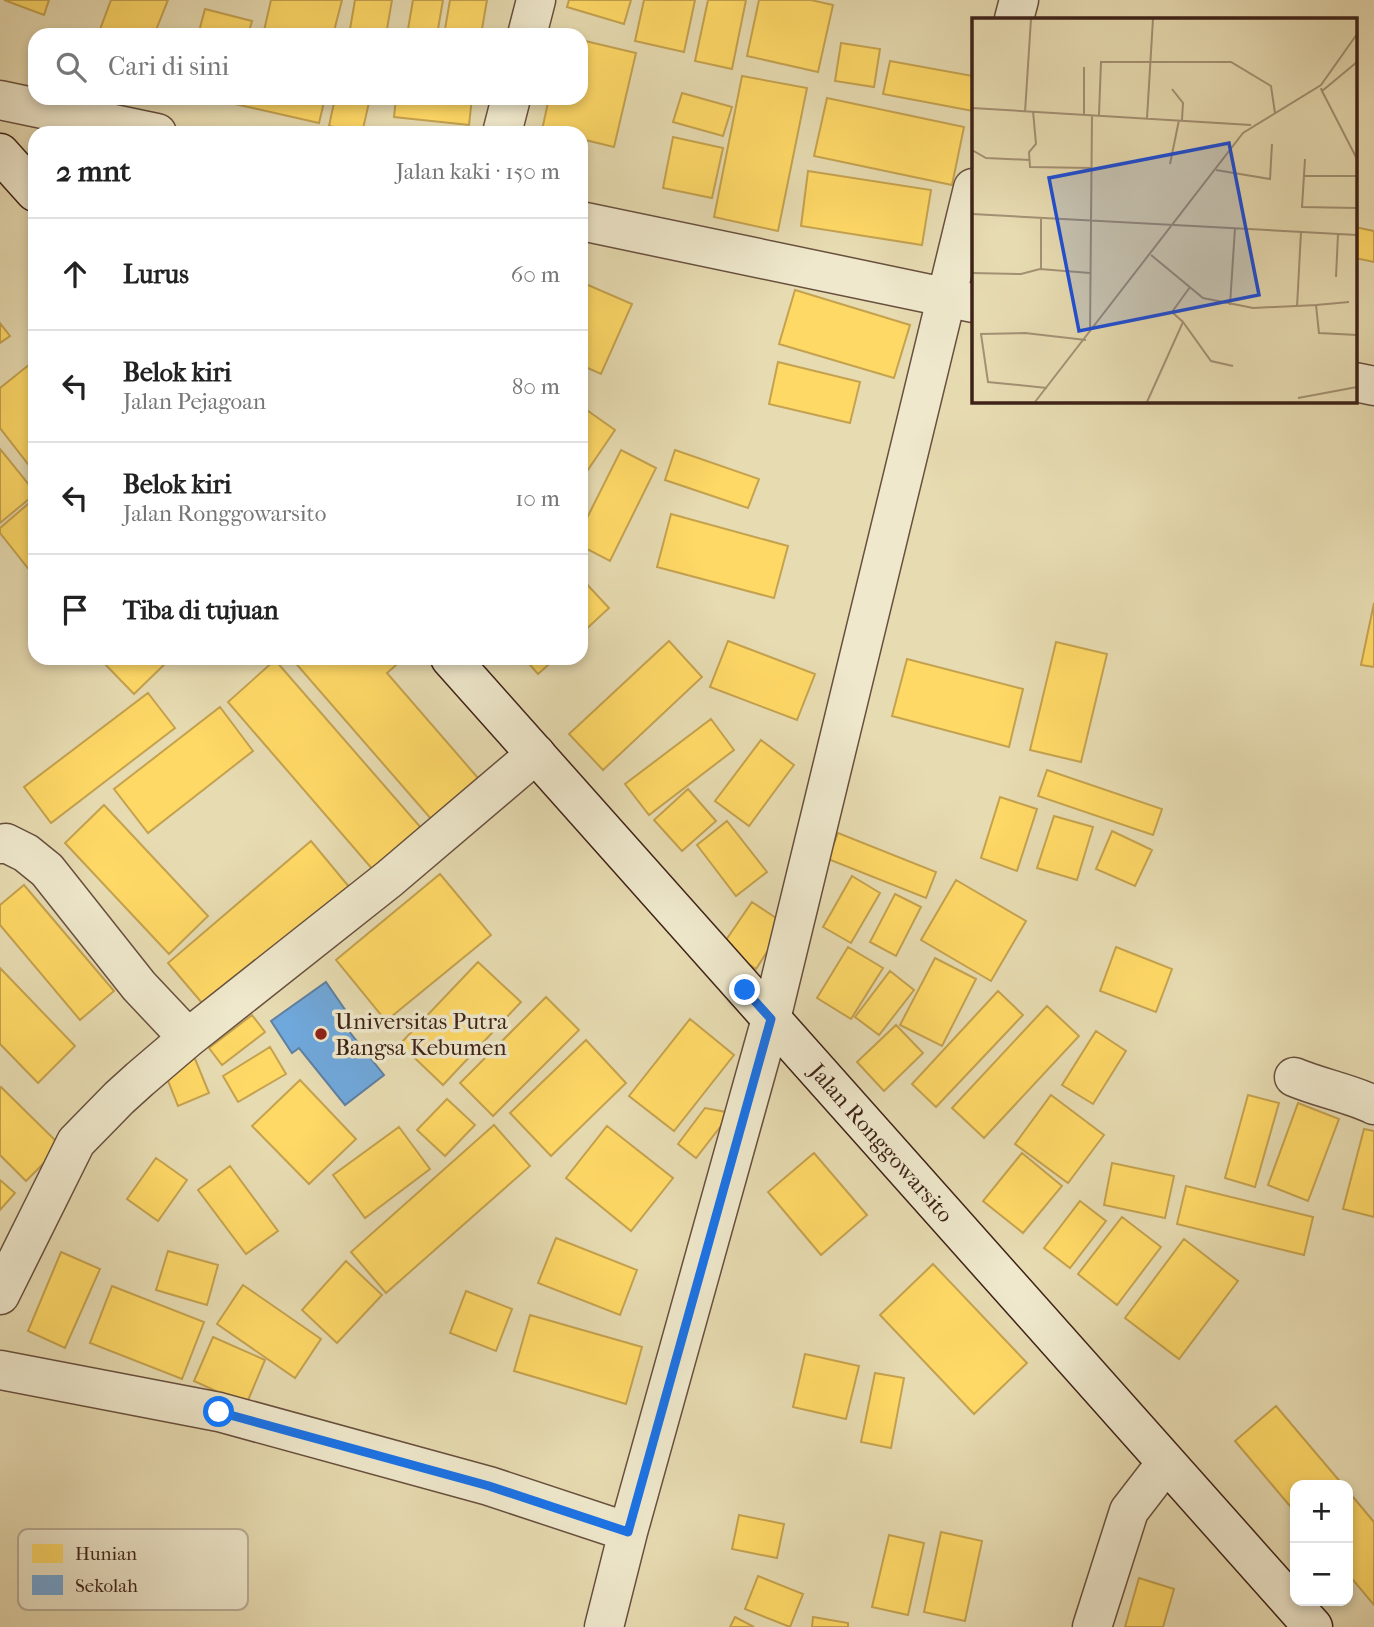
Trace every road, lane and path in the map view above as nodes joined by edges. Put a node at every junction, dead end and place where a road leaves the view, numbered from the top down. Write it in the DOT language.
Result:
graph roads {
  1 [pos="536,0"];
  2 [pos="1018,0"];
  3 [pos="1014,18"];
  4 [pos="529,28"];
  5 [pos="0,100"];
  6 [pos="509,105"];
  7 [pos="124,126"];
  8 [pos="504,126"];
  9 [pos="0,153"];
  10 [pos="28,184"];
  11 [pos="972,197"];
  12 [pos="588,222"];
  13 [pos="960,301"];
  14 [pos="1356,382"];
  15 [pos="1374,386"];
  16 [pos="456,665"];
  17 [pos="536,754"];
  18 [pos="0,844"];
  19 [pos="771,1019"];
  20 [pos="188,1038"];
  21 [pos="1294,1077"];
  22 [pos="1374,1105"];
  23 [pos="0,1295"];
  24 [pos="0,1370"];
  25 [pos="1166,1463"];
  26 [pos="628,1532"];
  27 [pos="604,1627"];
  28 [pos="1091,1627"];
  29 [pos="1313,1627"];
  1 -- 4 [label="street"];
  2 -- 3 [label="street"];
  5 -- 7 [label="street"];
  6 -- 8 [label="street"];
  9 -- 10 [label="street"];
  11 -- 13 [label="street"];
  12 -- 13 [label="street"];
  13 -- 19 [label="street"];
  14 -- 15 [label="street"];
  16 -- 17 [label="street, Jalan Ronggowarsito"];
  17 -- 19 [label="street, Jalan Ronggowarsito"];
  17 -- 20 [label="street"];
  18 -- 20 [label="street"];
  19 -- 25 [label="street, Jalan Ronggowarsito"];
  19 -- 26 [label="street"];
  20 -- 23 [label="street"];
  21 -- 22 [label="street"];
  24 -- 26 [label="street"];
  25 -- 28 [label="street"];
  25 -- 29 [label="street, Jalan Ronggowarsito"];
  26 -- 27 [label="street"];
}
